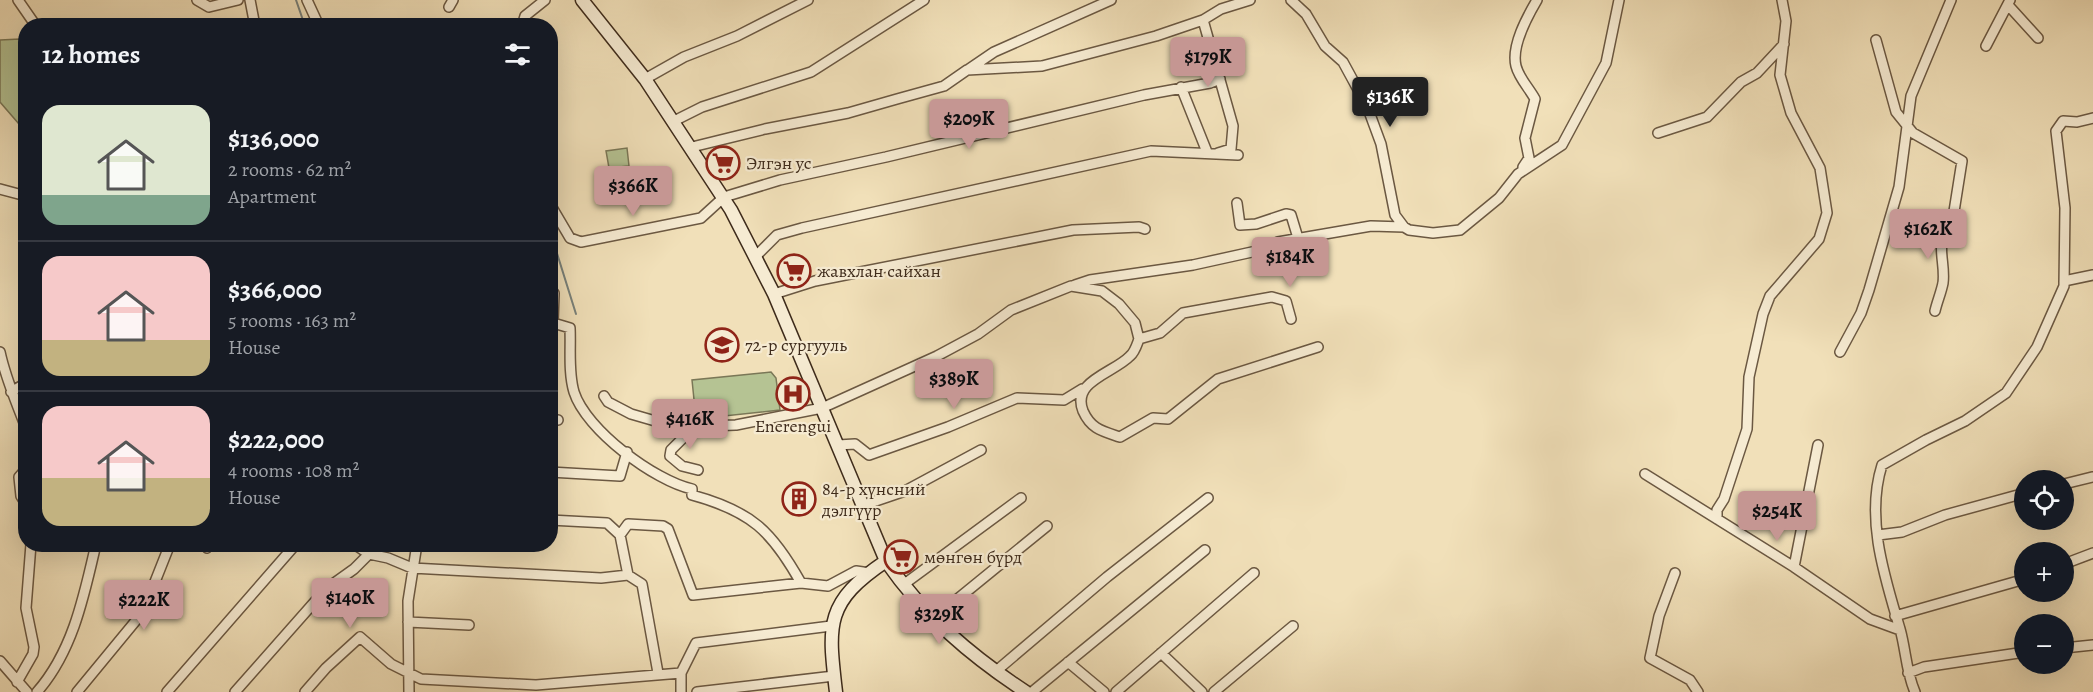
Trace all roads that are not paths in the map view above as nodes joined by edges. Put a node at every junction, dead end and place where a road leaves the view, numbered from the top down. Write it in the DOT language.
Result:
graph roads {
  1 [pos="18,0"];
  2 [pos="197,0"];
  3 [pos="238,0"];
  4 [pos="250,0"];
  5 [pos="307,0"];
  6 [pos="545,0"];
  7 [pos="582,0"];
  8 [pos="808,0"];
  9 [pos="924,0"];
  10 [pos="1111,0"];
  11 [pos="1250,0"];
  12 [pos="1291,0"];
  13 [pos="1537,0"];
  14 [pos="1619,0"];
  15 [pos="1782,0"];
  16 [pos="1951,0"];
  17 [pos="2009,2"];
  18 [pos="30,18"];
  19 [pos="253,18"];
  20 [pos="315,18"];
  21 [pos="524,18"];
  22 [pos="1203,20"];
  23 [pos="2038,38"];
  24 [pos="1876,40"];
  25 [pos="1784,44"];
  26 [pos="1986,46"];
  27 [pos="967,70"];
  28 [pos="645,79"];
  29 [pos="1220,79"];
  30 [pos="1180,87"];
  31 [pos="2093,118"];
  32 [pos="674,121"];
  33 [pos="1906,127"];
  34 [pos="1658,133"];
  35 [pos="692,147"];
  36 [pos="1207,152"];
  37 [pos="1218,153"];
  38 [pos="1238,155"];
  39 [pos="1518,174"];
  40 [pos="0,189"];
  41 [pos="18,194"];
  42 [pos="724,197"];
  43 [pos="1237,203"];
  44 [pos="558,218"];
  45 [pos="1404,227"];
  46 [pos="1145,229"];
  47 [pos="1298,238"];
  48 [pos="755,256"];
  49 [pos="2093,275"];
  50 [pos="2064,281"];
  51 [pos="1071,286"];
  52 [pos="774,294"];
  53 [pos="1935,311"];
  54 [pos="1292,319"];
  55 [pos="558,324"];
  56 [pos="1139,339"];
  57 [pos="1318,346"];
  58 [pos="0,352"];
  59 [pos="1840,352"];
  60 [pos="18,388"];
  61 [pos="1082,389"];
  62 [pos="11,392"];
  63 [pos="604,396"];
  64 [pos="822,408"];
  65 [pos="18,409"];
  66 [pos="694,427"];
  67 [pos="838,445"];
  68 [pos="1818,445"];
  69 [pos="981,450"];
  70 [pos="627,452"];
  71 [pos="698,470"];
  72 [pos="558,472"];
  73 [pos="1645,474"];
  74 [pos="2092,477"];
  75 [pos="2074,482"];
  76 [pos="2014,496"];
  77 [pos="1021,498"];
  78 [pos="1208,498"];
  79 [pos="864,505"];
  80 [pos="1717,519"];
  81 [pos="558,520"];
  82 [pos="1047,526"];
  83 [pos="768,534"];
  84 [pos="620,535"];
  85 [pos="1878,535"];
  86 [pos="758,537"];
  87 [pos="1205,550"];
  88 [pos="30,552"];
  89 [pos="94,552"];
  90 [pos="167,552"];
  91 [pos="289,552"];
  92 [pos="366,552"];
  93 [pos="415,552"];
  94 [pos="2093,553"];
  95 [pos="369,554"];
  96 [pos="2074,560"];
  97 [pos="886,561"];
  98 [pos="1794,567"];
  99 [pos="412,568"];
  100 [pos="870,573"];
  101 [pos="1254,573"];
  102 [pos="1675,573"];
  103 [pos="628,575"];
  104 [pos="801,582"];
  105 [pos="2014,582"];
  106 [pos="903,585"];
  107 [pos="1895,616"];
  108 [pos="933,619"];
  109 [pos="408,622"];
  110 [pos="469,625"];
  111 [pos="831,626"];
  112 [pos="1293,626"];
  113 [pos="1900,630"];
  114 [pos="2093,645"];
  115 [pos="2074,647"];
  116 [pos="1161,653"];
  117 [pos="2014,654"];
  118 [pos="0,661"];
  119 [pos="1068,662"];
  120 [pos="995,672"];
  121 [pos="407,673"];
  122 [pos="658,673"];
  123 [pos="681,673"];
  124 [pos="1908,673"];
  125 [pos="834,676"];
  126 [pos="17,682"];
  127 [pos="27,692"];
  128 [pos="37,692"];
  129 [pos="77,692"];
  130 [pos="167,692"];
  131 [pos="235,692"];
  132 [pos="305,692"];
  133 [pos="409,692"];
  134 [pos="681,692"];
  135 [pos="697,692"];
  136 [pos="836,692"];
  137 [pos="1026,692"];
  138 [pos="1032,692"];
  139 [pos="1104,692"];
  140 [pos="1116,692"];
  141 [pos="1202,692"];
  142 [pos="1214,692"];
  143 [pos="1698,692"];
  144 [pos="1915,692"];
  1 -- 18 [label="street"];
  2 -- 3 [label="street"];
  4 -- 19 [label="street"];
  5 -- 20 [label="street"];
  6 -- 21 [label="street"];
  7 -- 28 [label="main road"];
  8 -- 28 [label="street"];
  9 -- 32 [label="street"];
  10 -- 27 [label="street"];
  11 -- 22 [label="street"];
  12 -- 45 [label="street"];
  13 -- 39 [label="street"];
  14 -- 39 [label="street"];
  15 -- 25 [label="street"];
  16 -- 33 [label="street"];
  17 -- 23 [label="street"];
  17 -- 26 [label="street"];
  22 -- 27 [label="street"];
  22 -- 29 [label="street"];
  24 -- 33 [label="street"];
  25 -- 34 [label="street"];
  25 -- 80 [label="street"];
  27 -- 35 [label="street"];
  28 -- 32 [label="main road"];
  29 -- 30 [label="street"];
  29 -- 37 [label="street"];
  30 -- 36 [label="street"];
  30 -- 42 [label="street"];
  31 -- 50 [label="street"];
  32 -- 35 [label="main road"];
  33 -- 53 [label="street"];
  33 -- 59 [label="street"];
  35 -- 42 [label="main road"];
  36 -- 37 [label="street"];
  36 -- 48 [label="street"];
  37 -- 38 [label="street"];
  39 -- 45 [label="street"];
  40 -- 41 [label="street"];
  42 -- 44 [label="street"];
  42 -- 48 [label="main road"];
  43 -- 47 [label="street"];
  45 -- 47 [label="street"];
  46 -- 52 [label="street"];
  47 -- 51 [label="street"];
  48 -- 52 [label="main road"];
  49 -- 50 [label="street"];
  50 -- 85 [label="street"];
  51 -- 56 [label="street"];
  51 -- 64 [label="street"];
  52 -- 64 [label="main road"];
  54 -- 56 [label="street"];
  55 -- 70 [label="street"];
  56 -- 61 [label="street"];
  57 -- 61 [label="street"];
  58 -- 62 [label="street"];
  60 -- 62 [label="street"];
  61 -- 67 [label="street"];
  62 -- 65 [label="street"];
  63 -- 66 [label="street"];
  64 -- 66 [label="street"];
  64 -- 67 [label="main road"];
  66 -- 71 [label="street"];
  67 -- 79 [label="main road"];
  68 -- 98 [label="street"];
  69 -- 79 [label="street"];
  70 -- 72 [label="street"];
  70 -- 83 [label="street"];
  73 -- 80 [label="street"];
  74 -- 75 [label="street"];
  76 -- 85 [label="street"];
  77 -- 106 [label="street"];
  78 -- 120 [label="street"];
  79 -- 97 [label="main road"];
  80 -- 98 [label="street"];
  81 -- 84 [label="street"];
  82 -- 108 [label="street"];
  83 -- 86 [label="street"];
  83 -- 104 [label="street"];
  84 -- 103 [label="street"];
  84 -- 104 [label="street"];
  85 -- 107 [label="street"];
  87 -- 119 [label="street"];
  88 -- 126 [label="street"];
  89 -- 128 [label="street"];
  90 -- 129 [label="street"];
  91 -- 130 [label="street"];
  92 -- 95 [label="street"];
  93 -- 99 [label="street"];
  94 -- 96 [label="street"];
  95 -- 99 [label="street"];
  95 -- 131 [label="street"];
  97 -- 100 [label="main road"];
  97 -- 106 [label="main road"];
  98 -- 113 [label="street"];
  99 -- 103 [label="street"];
  99 -- 109 [label="street"];
  100 -- 104 [label="street"];
  100 -- 111 [label="main road"];
  101 -- 116 [label="street"];
  102 -- 143 [label="street"];
  103 -- 122 [label="street"];
  105 -- 107 [label="street"];
  106 -- 108 [label="main road"];
  107 -- 113 [label="street"];
  108 -- 120 [label="main road"];
  109 -- 110 [label="street"];
  109 -- 121 [label="street"];
  111 -- 123 [label="street"];
  111 -- 125 [label="main road"];
  112 -- 142 [label="street"];
  113 -- 124 [label="street"];
  114 -- 115 [label="street"];
  116 -- 140 [label="street"];
  116 -- 141 [label="street"];
  117 -- 124 [label="street"];
  118 -- 126 [label="street"];
  119 -- 138 [label="street"];
  119 -- 139 [label="street"];
  120 -- 137 [label="main road"];
  121 -- 122 [label="street"];
  121 -- 132 [label="street"];
  121 -- 133 [label="street"];
  122 -- 123 [label="street"];
  123 -- 134 [label="street"];
  124 -- 144 [label="street"];
  125 -- 135 [label="street"];
  125 -- 136 [label="main road"];
  126 -- 127 [label="street"];
}
